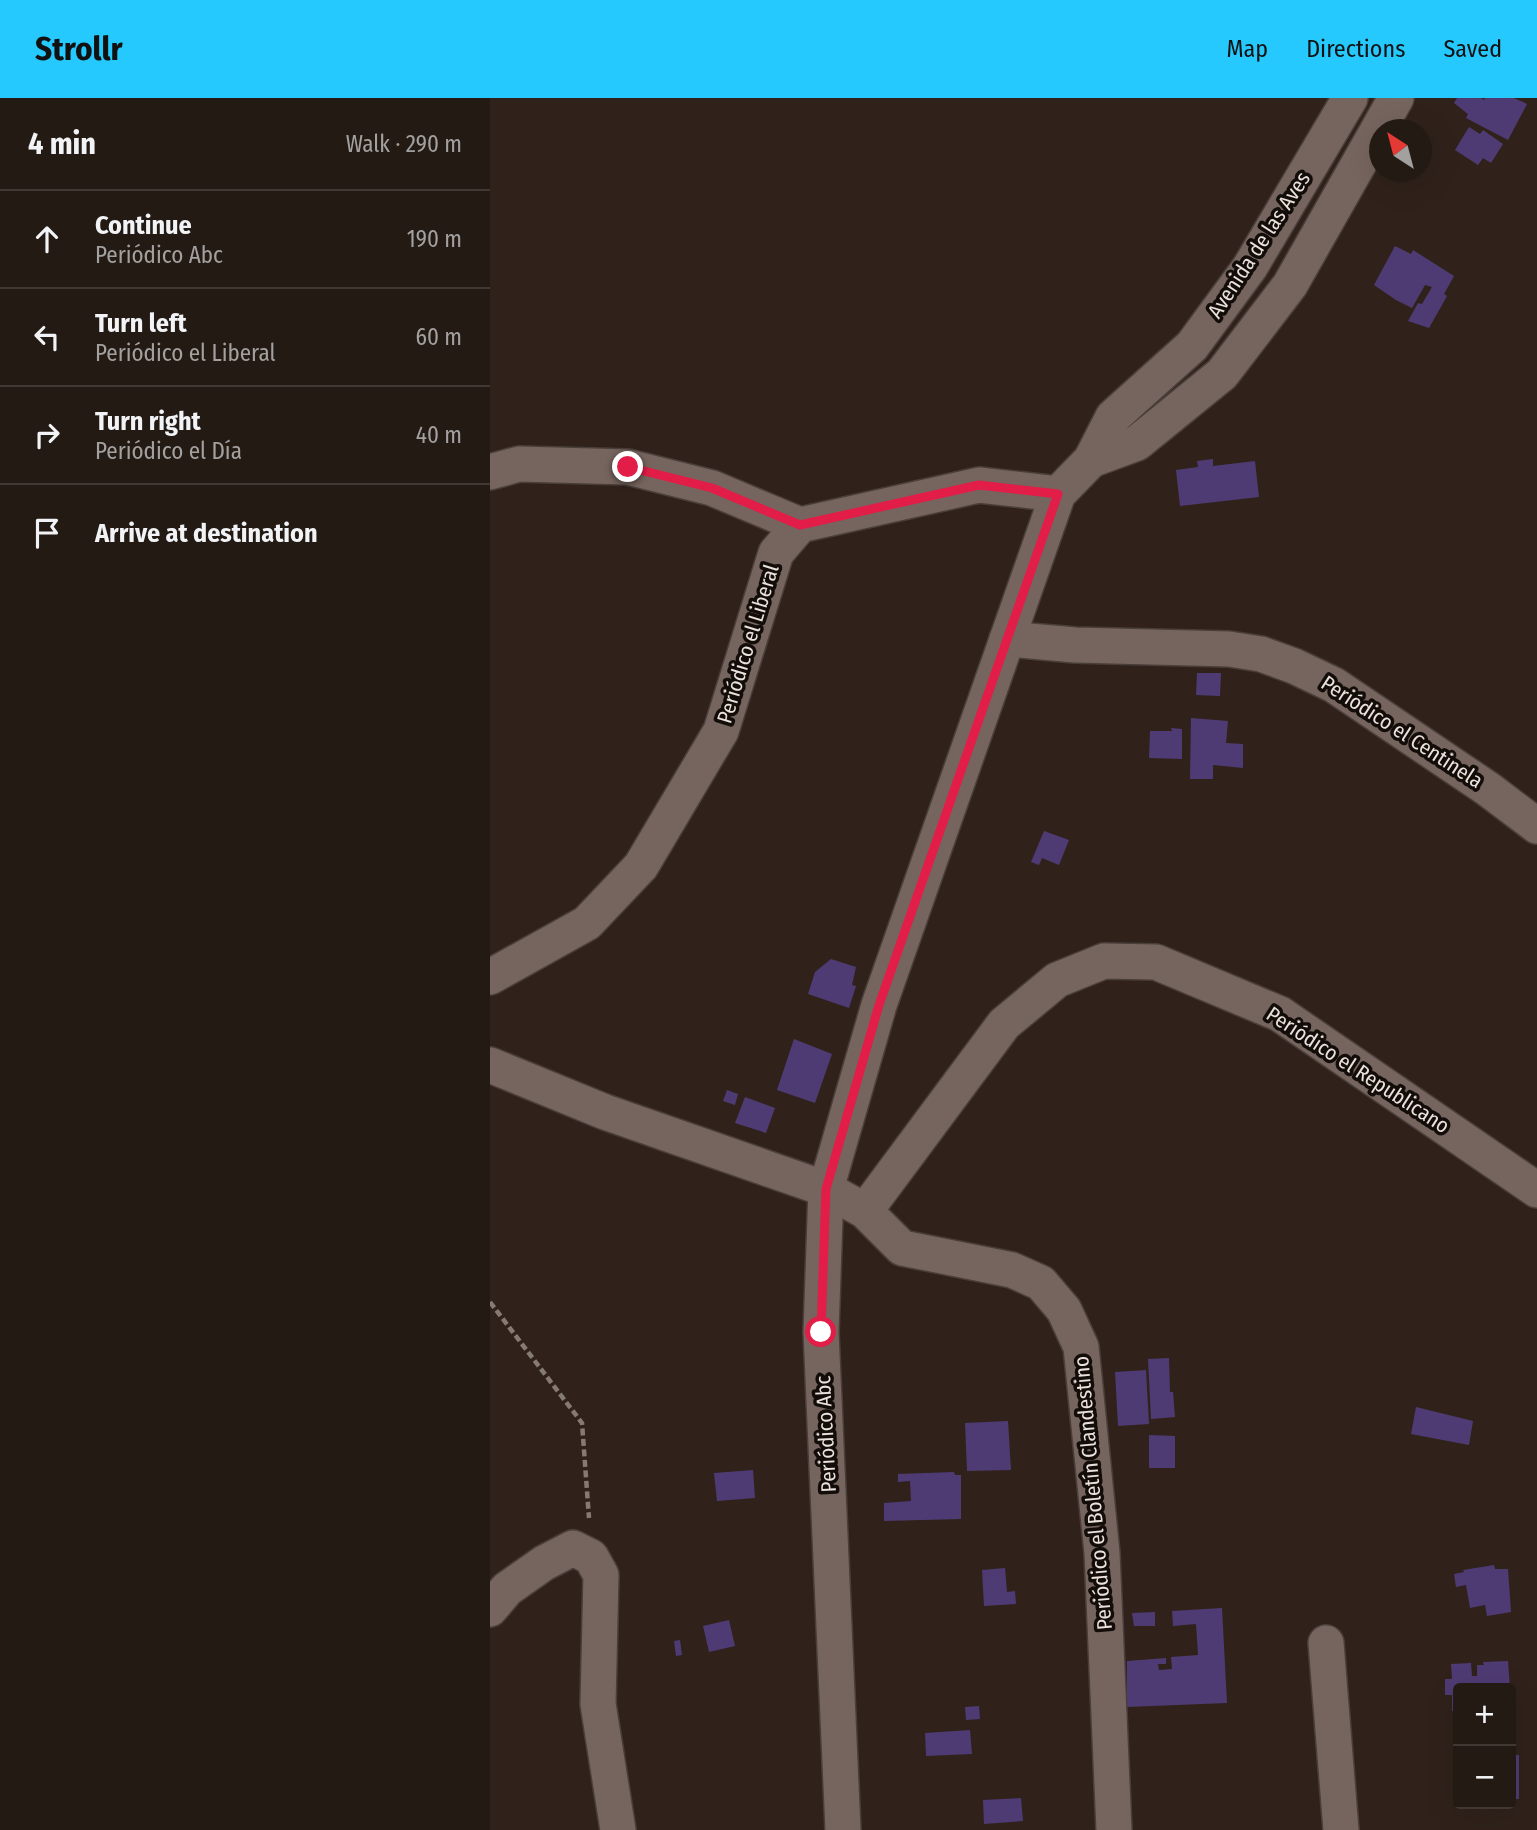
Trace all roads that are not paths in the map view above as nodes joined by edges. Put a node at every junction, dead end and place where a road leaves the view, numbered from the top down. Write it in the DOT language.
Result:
graph roads {
  1 [pos="1350,98"];
  2 [pos="1396,98"];
  3 [pos="1091,460"];
  4 [pos="490,472"];
  5 [pos="1058,494"];
  6 [pos="800,525"];
  7 [pos="1007,639"];
  8 [pos="1537,826"];
  9 [pos="490,977"];
  10 [pos="490,1065"];
  11 [pos="826,1189"];
  12 [pos="1537,1190"];
  13 [pos="865,1211"];
  14 [pos="490,1609"];
  15 [pos="1326,1643"];
  16 [pos="618,1830"];
  17 [pos="843,1830"];
  18 [pos="1114,1830"];
  19 [pos="1341,1830"];
  1 -- 3 [label="street, Avenida de las Aves"];
  2 -- 3 [label="street, Avenida de las Aves"];
  3 -- 5 [label="street, Periódico Abc"];
  4 -- 6 [label="street"];
  5 -- 6 [label="street"];
  5 -- 7 [label="street, Periódico Abc"];
  6 -- 9 [label="street, Periódico el Liberal"];
  7 -- 8 [label="street, Periódico el Centinela"];
  7 -- 11 [label="street, Periódico Abc"];
  10 -- 11 [label="street"];
  11 -- 13 [label="street, Periódico el Boletín Clandestino"];
  11 -- 17 [label="street, Periódico Abc"];
  12 -- 13 [label="street, Periódico el Republicano"];
  13 -- 18 [label="street, Periódico el Boletín Clandestino"];
  14 -- 16 [label="street"];
  15 -- 19 [label="street"];
}
